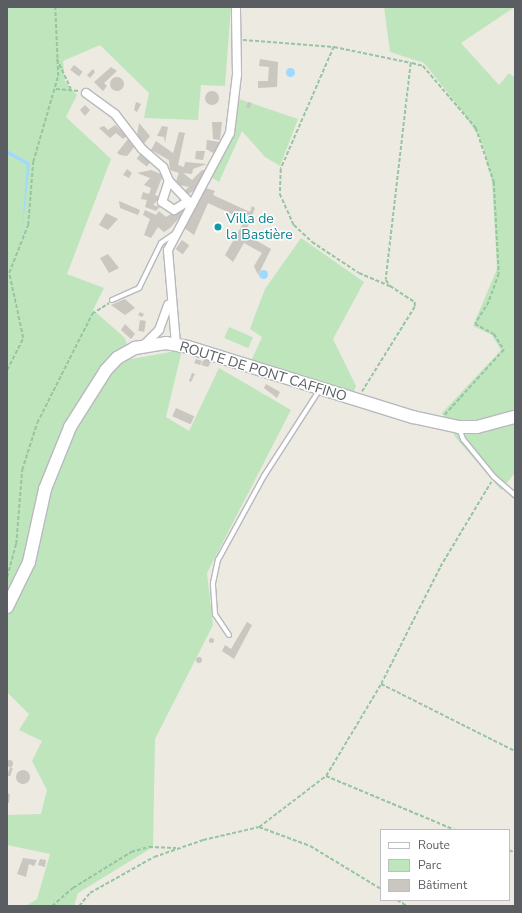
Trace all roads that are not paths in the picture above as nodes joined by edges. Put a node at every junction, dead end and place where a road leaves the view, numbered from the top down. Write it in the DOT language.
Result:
graph roads {
  1 [pos="236,7"];
  2 [pos="86,93"];
  3 [pos="169,181"];
  4 [pos="190,204"];
  5 [pos="174,234"];
  6 [pos="170,298"];
  7 [pos="112,300"];
  8 [pos="160,330"];
  9 [pos="145,344"];
  10 [pos="171,344"];
  11 [pos="320,389"];
  12 [pos="515,417"];
  13 [pos="459,427"];
  14 [pos="515,496"];
  15 [pos="7,607"];
  16 [pos="229,635"];
  1 -- 4 [label="street"];
  2 -- 3 [label="street"];
  3 -- 4 [label="street"];
  3 -- 4 [label="street"];
  4 -- 5 [label="street"];
  5 -- 6 [label="street"];
  5 -- 7 [label="lane"];
  6 -- 8 [label="street"];
  6 -- 10 [label="street"];
  8 -- 9 [label="street"];
  8 -- 10 [label="street"];
  9 -- 10 [label="street, ROUTE DE PONT CAFFINO"];
  9 -- 15 [label="street, ROUTE DE PONT CAFFINO"];
  10 -- 11 [label="street, ROUTE DE PONT CAFFINO"];
  11 -- 13 [label="street, ROUTE DE PONT CAFFINO"];
  11 -- 16 [label="lane"];
  12 -- 13 [label="street, ROUTE DE PONT CAFFINO"];
  13 -- 14 [label="lane"];
}
